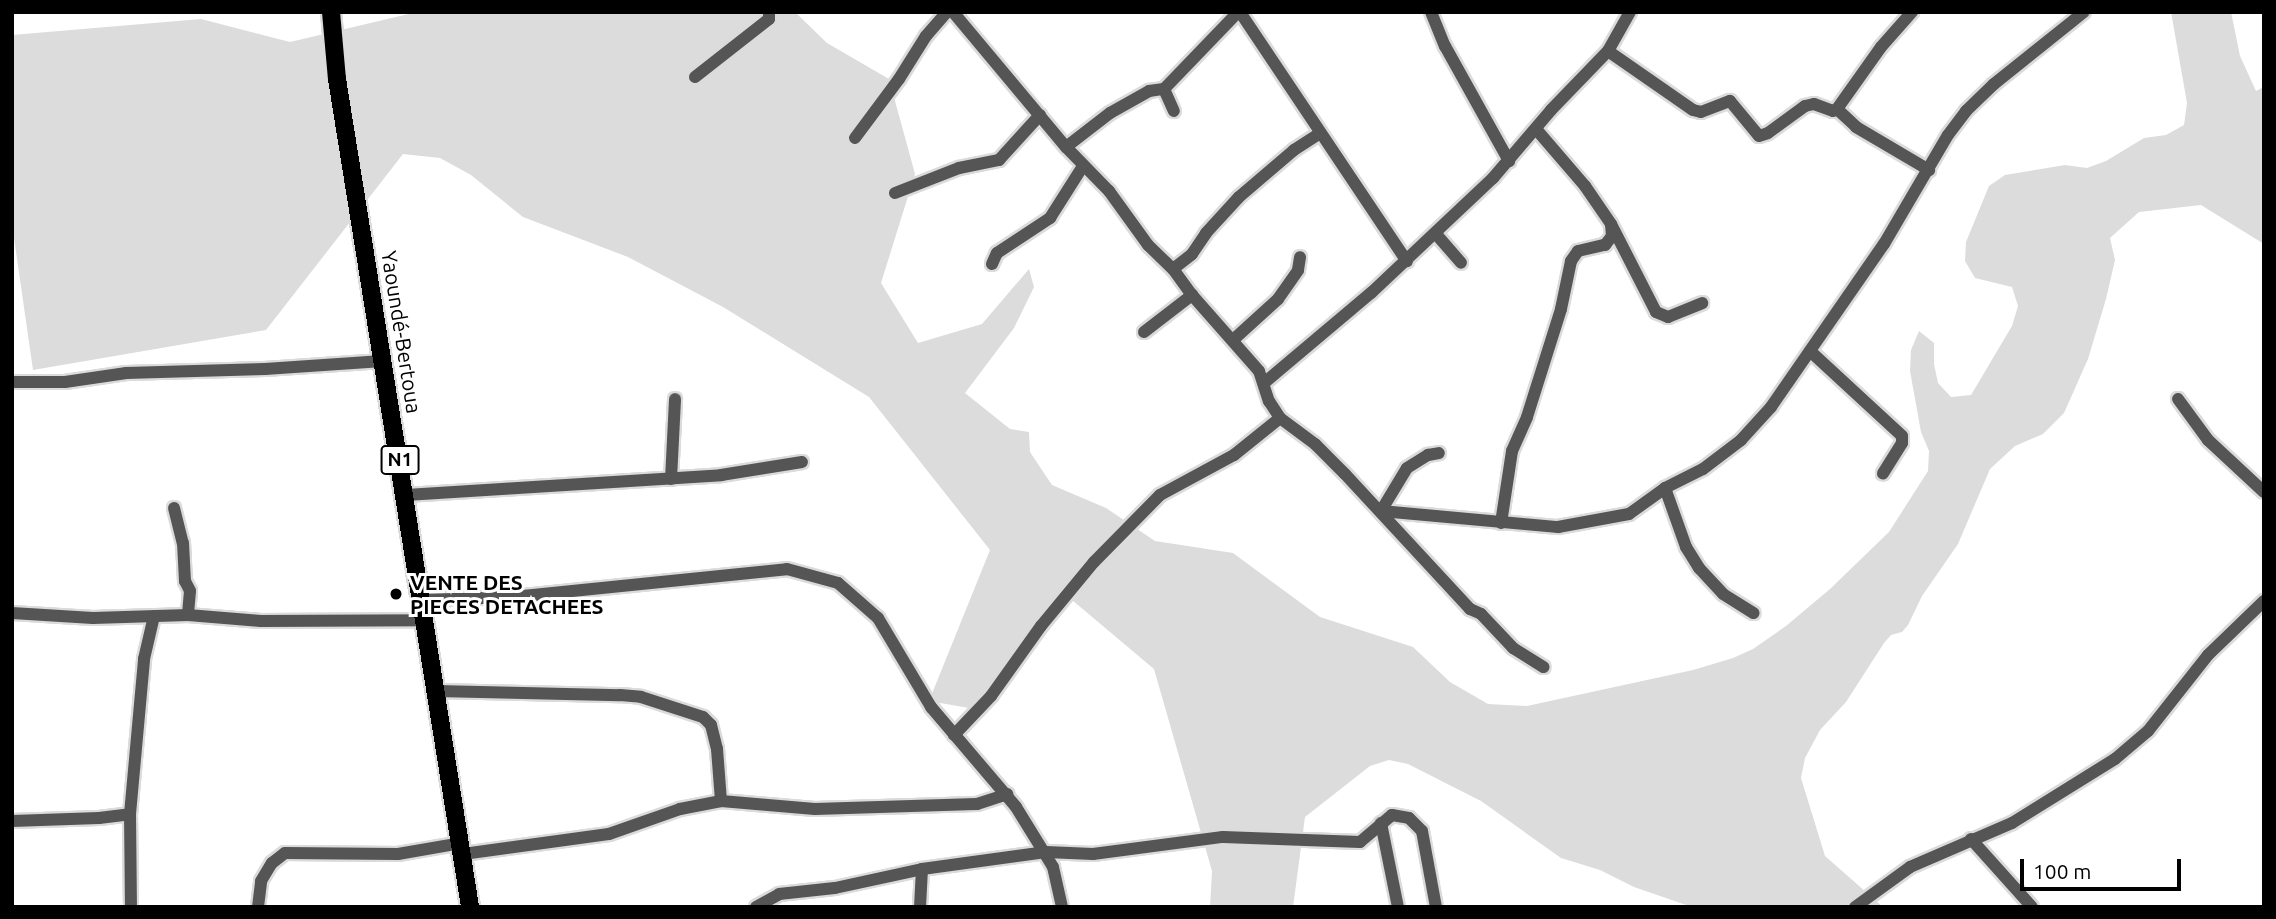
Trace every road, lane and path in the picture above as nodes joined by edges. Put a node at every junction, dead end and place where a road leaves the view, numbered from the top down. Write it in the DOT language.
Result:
graph roads {
  1 [pos="331,12"];
  2 [pos="769,12"];
  3 [pos="950,12"];
  4 [pos="1239,12"];
  5 [pos="1431,12"];
  6 [pos="1630,12"];
  7 [pos="1912,12"];
  8 [pos="2084,12"];
  9 [pos="1608,51"];
  10 [pos="695,77"];
  11 [pos="1164,89"];
  12 [pos="1837,109"];
  13 [pos="1174,111"];
  14 [pos="1040,115"];
  15 [pos="1536,129"];
  16 [pos="1319,134"];
  17 [pos="855,138"];
  18 [pos="1066,146"];
  19 [pos="1509,161"];
  20 [pos="1083,166"];
  21 [pos="1929,170"];
  22 [pos="895,194"];
  23 [pos="1611,224"];
  24 [pos="1436,234"];
  25 [pos="1300,257"];
  26 [pos="1407,261"];
  27 [pos="1461,263"];
  28 [pos="992,264"];
  29 [pos="1173,269"];
  30 [pos="1192,295"];
  31 [pos="1702,303"];
  32 [pos="1144,332"];
  33 [pos="1233,340"];
  34 [pos="1810,351"];
  35 [pos="383,361"];
  36 [pos="12,382"];
  37 [pos="1264,383"];
  38 [pos="2178,399"];
  39 [pos="675,400"];
  40 [pos="1280,418"];
  41 [pos="1439,453"];
  42 [pos="802,462"];
  43 [pos="1883,474"];
  44 [pos="671,479"];
  45 [pos="1665,488"];
  46 [pos="2264,492"];
  47 [pos="406,495"];
  48 [pos="174,509"];
  49 [pos="1381,510"];
  50 [pos="1501,523"];
  51 [pos="423,600"];
  52 [pos="2264,601"];
  53 [pos="12,613"];
  54 [pos="1754,613"];
  55 [pos="188,615"];
  56 [pos="154,616"];
  57 [pos="426,620"];
  58 [pos="1543,667"];
  59 [pos="437,691"];
  60 [pos="954,735"];
  61 [pos="1007,794"];
  62 [pos="721,801"];
  63 [pos="130,814"];
  64 [pos="12,821"];
  65 [pos="1381,823"];
  66 [pos="1971,839"];
  67 [pos="462,849"];
  68 [pos="1046,852"];
  69 [pos="922,869"];
  70 [pos="131,907"];
  71 [pos="258,907"];
  72 [pos="470,907"];
  73 [pos="757,907"];
  74 [pos="920,907"];
  75 [pos="1062,907"];
  76 [pos="1398,907"];
  77 [pos="1436,907"];
  78 [pos="1855,907"];
  79 [pos="2032,907"];
  1 -- 35 [label="highway, Yaoundé-Bertoua / N1"];
  2 -- 10 [label="street"];
  3 -- 14 [label="street"];
  3 -- 17 [label="street"];
  4 -- 11 [label="street"];
  4 -- 16 [label="street"];
  5 -- 19 [label="street"];
  6 -- 9 [label="street"];
  7 -- 12 [label="street"];
  8 -- 21 [label="street"];
  9 -- 12 [label="street"];
  9 -- 15 [label="street"];
  11 -- 13 [label="street"];
  11 -- 18 [label="street"];
  12 -- 21 [label="street"];
  14 -- 18 [label="street"];
  14 -- 22 [label="street"];
  15 -- 19 [label="street"];
  15 -- 23 [label="street"];
  16 -- 26 [label="street"];
  16 -- 29 [label="street"];
  18 -- 20 [label="street"];
  19 -- 24 [label="street"];
  20 -- 28 [label="street"];
  20 -- 29 [label="street"];
  21 -- 34 [label="street"];
  23 -- 31 [label="street"];
  23 -- 50 [label="street"];
  24 -- 26 [label="street"];
  24 -- 27 [label="street"];
  25 -- 33 [label="street"];
  26 -- 37 [label="street"];
  29 -- 30 [label="street"];
  30 -- 32 [label="street"];
  30 -- 33 [label="street"];
  33 -- 37 [label="street"];
  34 -- 43 [label="street"];
  34 -- 45 [label="street"];
  35 -- 36 [label="street"];
  35 -- 47 [label="highway, Yaoundé-Bertoua / N1"];
  37 -- 40 [label="street"];
  38 -- 46 [label="street"];
  39 -- 44 [label="street"];
  40 -- 49 [label="street"];
  40 -- 60 [label="street"];
  41 -- 49 [label="street"];
  42 -- 44 [label="street"];
  44 -- 47 [label="street"];
  45 -- 50 [label="street"];
  45 -- 54 [label="street"];
  47 -- 51 [label="highway, Yaoundé-Bertoua / N1"];
  48 -- 55 [label="street"];
  49 -- 50 [label="street"];
  49 -- 58 [label="street"];
  51 -- 57 [label="highway, Yaoundé-Bertoua / N1"];
  51 -- 60 [label="street"];
  52 -- 66 [label="street"];
  53 -- 56 [label="street"];
  55 -- 56 [label="street"];
  55 -- 57 [label="street"];
  56 -- 63 [label="street"];
  57 -- 59 [label="highway, Yaoundé-Bertoua / N1"];
  59 -- 62 [label="street"];
  59 -- 67 [label="highway, Yaoundé-Bertoua / N1"];
  60 -- 61 [label="street"];
  61 -- 62 [label="street"];
  61 -- 68 [label="street"];
  62 -- 67 [label="street"];
  63 -- 64 [label="street"];
  63 -- 70 [label="street"];
  65 -- 68 [label="street"];
  65 -- 76 [label="street"];
  65 -- 77 [label="street"];
  66 -- 78 [label="street"];
  66 -- 79 [label="street"];
  67 -- 71 [label="street"];
  67 -- 72 [label="highway, Yaoundé-Bertoua / N1"];
  68 -- 69 [label="street"];
  68 -- 75 [label="street"];
  69 -- 73 [label="street"];
  69 -- 74 [label="street"];
}
